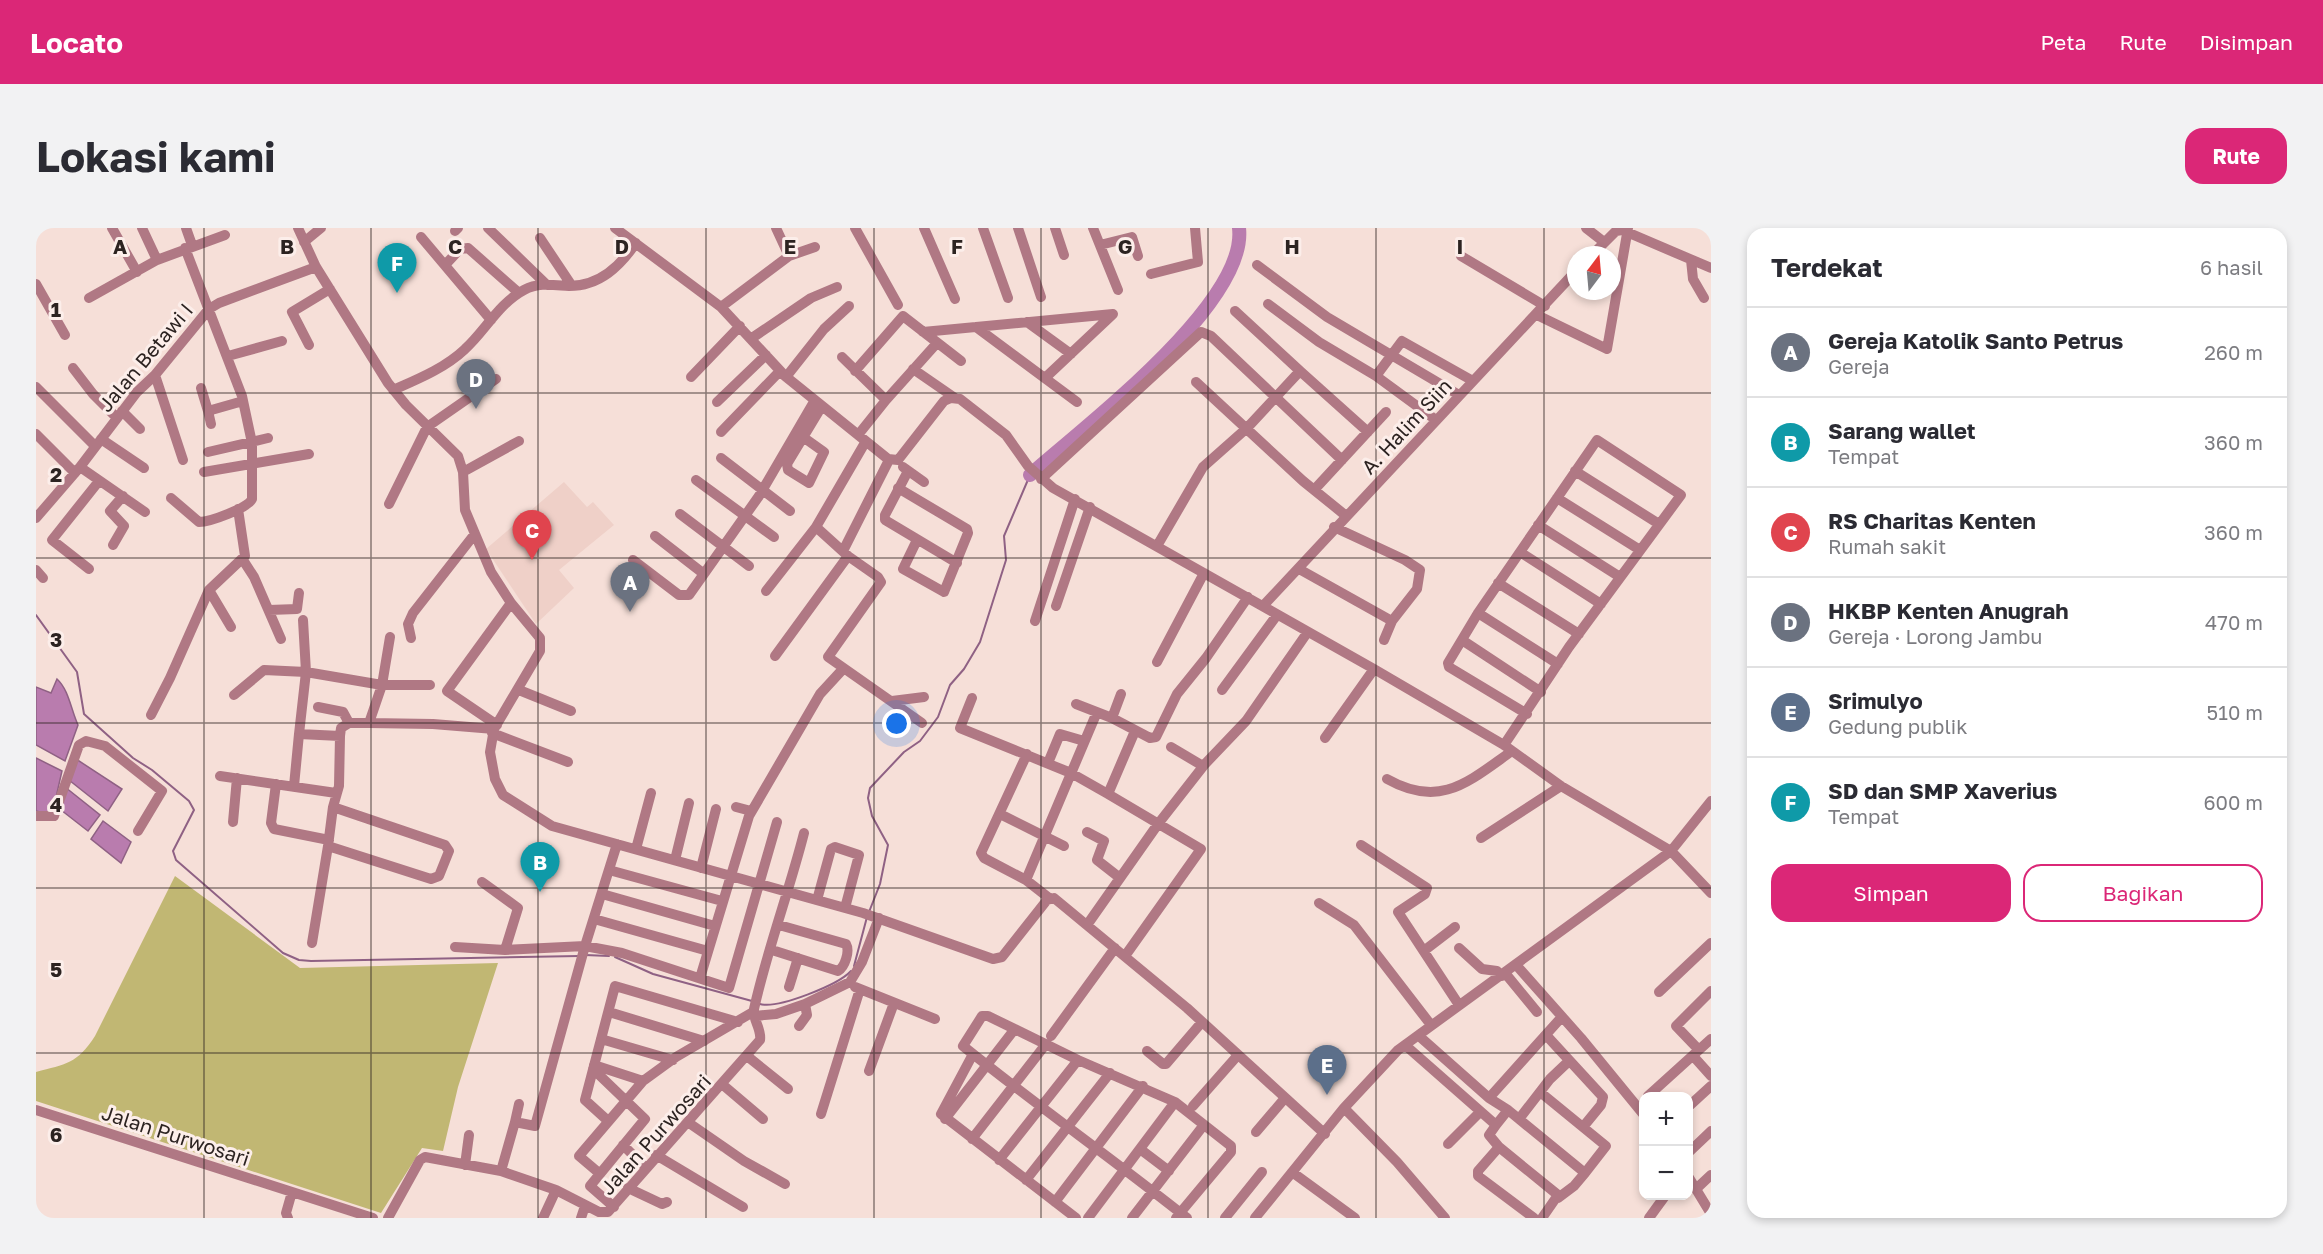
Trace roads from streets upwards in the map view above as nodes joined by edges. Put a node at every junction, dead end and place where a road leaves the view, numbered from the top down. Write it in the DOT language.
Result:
graph roads {
  1 [pos="112,228"];
  2 [pos="142,228"];
  3 [pos="186,228"];
  4 [pos="298,228"];
  5 [pos="321,228"];
  6 [pos="488,228"];
  7 [pos="615,228"];
  8 [pos="776,228"];
  9 [pos="855,228"];
  10 [pos="924,228"];
  11 [pos="983,228"];
  12 [pos="1018,228"];
  13 [pos="1055,228"];
  14 [pos="1093,228"];
  15 [pos="1196,228"];
  16 [pos="1586,228"];
  17 [pos="1627,230"];
  18 [pos="225,235"];
  19 [pos="421,237"];
  20 [pos="540,238"];
  21 [pos="1601,239"];
  22 [pos="304,242"];
  23 [pos="636,243"];
  24 [pos="1100,245"];
  25 [pos="1597,246"];
  26 [pos="189,247"];
  27 [pos="815,247"];
  28 [pos="1064,255"];
  29 [pos="789,256"];
  30 [pos="1138,256"];
  31 [pos="1461,256"];
  32 [pos="157,260"];
  33 [pos="1691,260"];
  34 [pos="445,265"];
  35 [pos="1257,265"];
  36 [pos="316,267"];
  37 [pos="1711,268"];
  38 [pos="137,272"];
  39 [pos="1151,274"];
  40 [pos="1567,281"];
  41 [pos="36,284"];
  42 [pos="547,285"];
  43 [pos="572,286"];
  44 [pos="837,287"];
  45 [pos="330,289"];
  46 [pos="1118,290"];
  47 [pos="519,293"];
  48 [pos="1041,297"];
  49 [pos="1704,297"];
  50 [pos="90,298"];
  51 [pos="1008,298"];
  52 [pos="955,299"];
  53 [pos="1268,304"];
  54 [pos="898,305"];
  55 [pos="849,306"];
  56 [pos="1545,306"];
  57 [pos="721,307"];
  58 [pos="209,309"];
  59 [pos="1235,311"];
  60 [pos="1537,315"];
  61 [pos="491,320"];
  62 [pos="1027,322"];
  63 [pos="740,326"];
  64 [pos="976,327"];
  65 [pos="923,332"];
  66 [pos="65,335"];
  67 [pos="752,338"];
  68 [pos="282,341"];
  69 [pos="937,343"];
  70 [pos="309,345"];
  71 [pos="1071,354"];
  72 [pos="766,355"];
  73 [pos="228,356"];
  74 [pos="1390,356"];
  75 [pos="842,357"];
  76 [pos="961,361"];
  77 [pos="73,368"];
  78 [pos="914,369"];
  79 [pos="1300,370"];
  80 [pos="855,371"];
  81 [pos="783,374"];
  82 [pos="155,375"];
  83 [pos="1376,376"];
  84 [pos="691,377"];
  85 [pos="1046,378"];
  86 [pos="496,379"];
  87 [pos="1473,381"];
  88 [pos="1196,382"];
  89 [pos="36,387"];
  90 [pos="201,388"];
  91 [pos="393,390"];
  92 [pos="1459,395"];
  93 [pos="955,398"];
  94 [pos="1276,398"];
  95 [pos="886,400"];
  96 [pos="243,401"];
  97 [pos="717,402"];
  98 [pos="1077,402"];
  99 [pos="819,403"];
  100 [pos="208,411"];
  101 [pos="1386,412"];
  102 [pos="119,414"];
  103 [pos="1436,420"];
  104 [pos="211,424"];
  105 [pos="427,427"];
  106 [pos="1247,428"];
  107 [pos="140,429"];
  108 [pos="721,432"];
  109 [pos="1368,432"];
  110 [pos="36,434"];
  111 [pos="803,437"];
  112 [pos="268,438"];
  113 [pos="862,438"];
  114 [pos="519,441"];
  115 [pos="98,443"];
  116 [pos="252,443"];
  117 [pos="208,452"];
  118 [pos="309,454"];
  119 [pos="721,458"];
  120 [pos="1342,459"];
  121 [pos="183,460"];
  122 [pos="892,461"];
  123 [pos="253,465"];
  124 [pos="144,468"];
  125 [pos="77,470"];
  126 [pos="908,471"];
  127 [pos="1575,471"];
  128 [pos="204,472"];
  129 [pos="463,472"];
  130 [pos="1040,478"];
  131 [pos="696,480"];
  132 [pos="99,482"];
  133 [pos="924,482"];
  134 [pos="898,488"];
  135 [pos="763,489"];
  136 [pos="1314,490"];
  137 [pos="123,496"];
  138 [pos="171,498"];
  139 [pos="1075,498"];
  140 [pos="1557,498"];
  141 [pos="389,504"];
  142 [pos="1090,507"];
  143 [pos="238,509"];
  144 [pos="790,511"];
  145 [pos="145,512"];
  146 [pos="680,514"];
  147 [pos="1345,515"];
  148 [pos="745,516"];
  149 [pos="36,518"];
  150 [pos="1659,524"];
  151 [pos="1539,525"];
  152 [pos="816,527"];
  153 [pos="1335,527"];
  154 [pos="474,535"];
  155 [pos="656,536"];
  156 [pos="774,537"];
  157 [pos="917,540"];
  158 [pos="112,545"];
  159 [pos="1157,546"];
  160 [pos="723,547"];
  161 [pos="1640,550"];
  162 [pos="1520,552"];
  163 [pos="846,554"];
  164 [pos="243,560"];
  165 [pos="633,560"];
  166 [pos="957,563"];
  167 [pos="749,566"];
  168 [pos="89,569"];
  169 [pos="1299,569"];
  170 [pos="1204,573"];
  171 [pos="704,574"];
  172 [pos="1620,577"];
  173 [pos="1498,584"];
  174 [pos="209,590"];
  175 [pos="766,591"];
  176 [pos="299,593"];
  177 [pos="1248,597"];
  178 [pos="510,603"];
  179 [pos="1601,603"];
  180 [pos="1056,606"];
  181 [pos="1263,606"];
  182 [pos="269,610"];
  183 [pos="1478,613"];
  184 [pos="1277,615"];
  185 [pos="303,620"];
  186 [pos="1035,621"];
  187 [pos="1392,621"];
  188 [pos="231,627"];
  189 [pos="1307,633"];
  190 [pos="1579,634"];
  191 [pos="390,637"];
  192 [pos="411,638"];
  193 [pos="281,639"];
  194 [pos="1384,640"];
  195 [pos="1462,640"];
  196 [pos="775,656"];
  197 [pos="1157,662"];
  198 [pos="1558,664"];
  199 [pos="843,669"];
  200 [pos="1374,669"];
  201 [pos="306,672"];
  202 [pos="382,685"];
  203 [pos="430,685"];
  204 [pos="519,690"];
  205 [pos="1222,690"];
  206 [pos="1541,692"];
  207 [pos="1121,694"];
  208 [pos="234,695"];
  209 [pos="924,697"];
  210 [pos="972,698"];
  211 [pos="892,701"];
  212 [pos="1076,704"];
  213 [pos="318,707"];
  214 [pos="571,711"];
  215 [pos="1096,712"];
  216 [pos="1527,714"];
  217 [pos="151,715"];
  218 [pos="1112,718"];
  219 [pos="349,723"];
  220 [pos="369,723"];
  221 [pos="922,723"];
  222 [pos="494,729"];
  223 [pos="1135,730"];
  224 [pos="299,734"];
  225 [pos="340,736"];
  226 [pos="1325,738"];
  227 [pos="1084,741"];
  228 [pos="1172,747"];
  229 [pos="1508,748"];
  230 [pos="1027,754"];
  231 [pos="568,762"];
  232 [pos="1047,763"];
  233 [pos="1203,766"];
  234 [pos="1071,773"];
  235 [pos="220,776"];
  236 [pos="237,778"];
  237 [pos="1387,779"];
  238 [pos="276,784"];
  239 [pos="294,786"];
  240 [pos="1561,786"];
  241 [pos="336,793"];
  242 [pos="651,793"];
  243 [pos="1108,794"];
  244 [pos="689,803"];
  245 [pos="333,807"];
  246 [pos="736,807"];
  247 [pos="1710,807"];
  248 [pos="716,809"];
  249 [pos="751,811"];
  250 [pos="1000,814"];
  251 [pos="36,816"];
  252 [pos="232,822"];
  253 [pos="777,822"];
  254 [pos="1158,824"];
  255 [pos="138,831"];
  256 [pos="1087,832"];
  257 [pos="804,833"];
  258 [pos="1044,837"];
  259 [pos="1481,838"];
  260 [pos="328,843"];
  261 [pos="617,844"];
  262 [pos="1360,845"];
  263 [pos="1064,846"];
  264 [pos="636,849"];
  265 [pos="1676,855"];
  266 [pos="675,860"];
  267 [pos="701,868"];
  268 [pos="609,870"];
  269 [pos="730,876"];
  270 [pos="1120,878"];
  271 [pos="1026,880"];
  272 [pos="482,882"];
  273 [pos="760,884"];
  274 [pos="789,892"];
  275 [pos="1711,893"];
  276 [pos="602,894"];
  277 [pos="1049,898"];
  278 [pos="817,900"];
  279 [pos="722,902"];
  280 [pos="1319,903"];
  281 [pos="845,908"];
  282 [pos="877,917"];
  283 [pos="594,918"];
  284 [pos="779,925"];
  285 [pos="1087,925"];
  286 [pos="715,926"];
  287 [pos="1455,927"];
  288 [pos="312,943"];
  289 [pos="1711,943"];
  290 [pos="455,947"];
  291 [pos="585,948"];
  292 [pos="1115,948"];
  293 [pos="1459,948"];
  294 [pos="504,950"];
  295 [pos="772,950"];
  296 [pos="1425,950"];
  297 [pos="708,951"];
  298 [pos="1125,956"];
  299 [pos="798,958"];
  300 [pos="1520,968"];
  301 [pos="848,975"];
  302 [pos="1504,975"];
  303 [pos="700,978"];
  304 [pos="789,987"];
  305 [pos="860,989"];
  306 [pos="1711,991"];
  307 [pos="1659,992"];
  308 [pos="1457,1002"];
  309 [pos="894,1003"];
  310 [pos="805,1004"];
  311 [pos="609,1012"];
  312 [pos="754,1012"];
  313 [pos="1537,1012"];
  314 [pos="935,1018"];
  315 [pos="1560,1019"];
  316 [pos="1427,1021"];
  317 [pos="738,1022"];
  318 [pos="1202,1022"];
  319 [pos="799,1026"];
  320 [pos="1014,1030"];
  321 [pos="1545,1035"];
  322 [pos="1419,1036"];
  323 [pos="601,1039"];
  324 [pos="1711,1039"];
  325 [pos="1048,1040"];
  326 [pos="704,1041"];
  327 [pos="1405,1045"];
  328 [pos="1147,1051"];
  329 [pos="1697,1053"];
  330 [pos="973,1054"];
  331 [pos="1238,1055"];
  332 [pos="747,1056"];
  333 [pos="673,1060"];
  334 [pos="1078,1060"];
  335 [pos="1569,1061"];
  336 [pos="987,1064"];
  337 [pos="594,1067"];
  338 [pos="869,1071"];
  339 [pos="1110,1073"];
  340 [pos="1711,1076"];
  341 [pos="643,1081"];
  342 [pos="723,1085"];
  343 [pos="1015,1086"];
  344 [pos="1143,1086"];
  345 [pos="1711,1086"];
  346 [pos="788,1089"];
  347 [pos="1540,1092"];
  348 [pos="1653,1092"];
  349 [pos="1286,1098"];
  350 [pos="1489,1098"];
  351 [pos="585,1100"];
  352 [pos="625,1100"];
  353 [pos="1175,1102"];
  354 [pos="1693,1103"];
  355 [pos="519,1104"];
  356 [pos="1639,1105"];
  357 [pos="1042,1106"];
  358 [pos="1193,1106"];
  359 [pos="1344,1108"];
  360 [pos="36,1110"];
  361 [pos="1508,1110"];
  362 [pos="579,1112"];
  363 [pos="1480,1112"];
  364 [pos="821,1114"];
  365 [pos="763,1119"];
  366 [pos="945,1119"];
  367 [pos="1519,1119"];
  368 [pos="607,1120"];
  369 [pos="515,1122"];
  370 [pos="688,1123"];
  371 [pos="1203,1125"];
  372 [pos="1496,1125"];
  373 [pos="1068,1126"];
  374 [pos="1583,1127"];
  375 [pos="1322,1131"];
  376 [pos="1711,1131"];
  377 [pos="1256,1132"];
  378 [pos="469,1135"];
  379 [pos="972,1139"];
  380 [pos="1448,1144"];
  381 [pos="623,1145"];
  382 [pos="1499,1147"];
  383 [pos="1096,1148"];
  384 [pos="1140,1149"];
  385 [pos="1693,1149"];
  386 [pos="656,1155"];
  387 [pos="999,1160"];
  388 [pos="465,1165"];
  389 [pos="646,1168"];
  390 [pos="1124,1170"];
  391 [pos="501,1171"];
  392 [pos="1169,1171"];
  393 [pos="1262,1172"];
  394 [pos="1292,1172"];
  395 [pos="599,1173"];
  396 [pos="1585,1173"];
  397 [pos="1711,1175"];
  398 [pos="1026,1180"];
  399 [pos="1693,1183"];
  400 [pos="785,1184"];
  401 [pos="628,1188"];
  402 [pos="1696,1189"];
  403 [pos="556,1190"];
  404 [pos="1153,1191"];
  405 [pos="292,1192"];
  406 [pos="1558,1198"];
  407 [pos="1662,1200"];
  408 [pos="667,1202"];
  409 [pos="1055,1202"];
  410 [pos="585,1206"];
  411 [pos="614,1207"];
  412 [pos="743,1208"];
  413 [pos="1711,1214"];
  414 [pos="1181,1216"];
  415 [pos="288,1218"];
  416 [pos="373,1218"];
  417 [pos="388,1218"];
  418 [pos="543,1218"];
  419 [pos="581,1218"];
  420 [pos="1076,1218"];
  421 [pos="1088,1218"];
  422 [pos="1132,1218"];
  423 [pos="1226,1218"];
  424 [pos="1255,1218"];
  425 [pos="1355,1218"];
  426 [pos="1445,1218"];
  427 [pos="1534,1218"];
  428 [pos="1542,1218"];
  429 [pos="1649,1218"];
  1 -- 38 [label="street"];
  2 -- 32 [label="street"];
  3 -- 26 [label="street"];
  4 -- 22 [label="street"];
  5 -- 22 [label="street"];
  6 -- 42 [label="street"];
  7 -- 23 [label="street"];
  8 -- 29 [label="street"];
  9 -- 54 [label="street"];
  10 -- 52 [label="street"];
  11 -- 51 [label="street"];
  12 -- 48 [label="street"];
  13 -- 28 [label="street"];
  14 -- 24 [label="street"];
  15 -- 39 [label="street"];
  16 -- 21 [label="street"];
  17 -- 21 [label="street"];
  17 -- 33 [label="street"];
  17 -- 60 [label="street"];
  18 -- 26 [label="street"];
  19 -- 34 [label="street"];
  20 -- 43 [label="street"];
  21 -- 25 [label="street"];
  22 -- 36 [label="street"];
  23 -- 43 [label="street"];
  23 -- 57 [label="street"];
  24 -- 30 [label="street"];
  24 -- 46 [label="street"];
  26 -- 32 [label="street"];
  26 -- 58 [label="street"];
  27 -- 29 [label="street"];
  29 -- 57 [label="street"];
  31 -- 56 [label="street"];
  32 -- 38 [label="street"];
  33 -- 37 [label="street"];
  33 -- 49 [label="street"];
  34 -- 47 [label="street"];
  34 -- 61 [label="street"];
  35 -- 74 [label="street"];
  36 -- 45 [label="street"];
  36 -- 58 [label="street, Jalan Betawi I"];
  38 -- 50 [label="street"];
  40 -- 56 [label="street, A. Halim Siin"];
  41 -- 66 [label="street"];
  42 -- 43 [label="street"];
  42 -- 47 [label="street"];
  44 -- 67 [label="street"];
  45 -- 70 [label="street"];
  45 -- 91 [label="street"];
  47 -- 61 [label="street"];
  53 -- 83 [label="street"];
  55 -- 81 [label="street"];
  56 -- 60 [label="street, A. Halim Siin"];
  57 -- 63 [label="street"];
  58 -- 73 [label="street"];
  58 -- 82 [label="street, Jalan Betawi I"];
  59 -- 79 [label="street"];
  60 -- 87 [label="street, A. Halim Siin"];
  61 -- 91 [label="street"];
  62 -- 64 [label="street"];
  62 -- 71 [label="street"];
  62 -- 71 [label="street"];
  63 -- 67 [label="street"];
  63 -- 84 [label="street"];
  64 -- 65 [label="street"];
  64 -- 85 [label="street"];
  65 -- 69 [label="street"];
  65 -- 80 [label="street"];
  67 -- 72 [label="street"];
  68 -- 73 [label="street"];
  69 -- 76 [label="street"];
  69 -- 78 [label="street"];
  71 -- 85 [label="street"];
  72 -- 81 [label="street"];
  72 -- 97 [label="street"];
  73 -- 96 [label="street"];
  74 -- 83 [label="street"];
  74 -- 87 [label="street"];
  74 -- 92 [label="street"];
  75 -- 80 [label="street"];
  77 -- 102 [label="street"];
  78 -- 93 [label="street"];
  78 -- 95 [label="street"];
  79 -- 94 [label="street"];
  79 -- 109 [label="street"];
  80 -- 95 [label="street"];
  81 -- 99 [label="street"];
  81 -- 108 [label="street"];
  82 -- 102 [label="street, Jalan Betawi I"];
  82 -- 121 [label="street"];
  83 -- 103 [label="street"];
  85 -- 98 [label="street"];
  86 -- 105 [label="street"];
  87 -- 92 [label="street, A. Halim Siin"];
  88 -- 106 [label="street"];
  89 -- 115 [label="street"];
  90 -- 100 [label="street"];
  91 -- 105 [label="street"];
  92 -- 103 [label="street, A. Halim Siin"];
  93 -- 122 [label="street"];
  93 -- 130 [label="street"];
  94 -- 106 [label="street"];
  94 -- 120 [label="street"];
  94 -- 130 [label="street"];
  95 -- 113 [label="street"];
  96 -- 100 [label="street"];
  96 -- 116 [label="street"];
  99 -- 111 [label="street"];
  99 -- 113 [label="street"];
  99 -- 135 [label="street"];
  100 -- 104 [label="street"];
  101 -- 109 [label="street"];
  102 -- 107 [label="street"];
  102 -- 115 [label="street, Jalan Betawi I"];
  103 -- 147 [label="street, A. Halim Siin"];
  105 -- 129 [label="street"];
  105 -- 141 [label="street"];
  106 -- 136 [label="street"];
  106 -- 159 [label="street"];
  109 -- 120 [label="street"];
  110 -- 125 [label="street"];
  112 -- 116 [label="street"];
  113 -- 122 [label="street"];
  113 -- 152 [label="street"];
  114 -- 129 [label="street"];
  115 -- 124 [label="street"];
  115 -- 125 [label="street, Jalan Betawi I"];
  116 -- 117 [label="street"];
  116 -- 123 [label="street"];
  118 -- 123 [label="street"];
  119 -- 135 [label="street"];
  120 -- 136 [label="street"];
  122 -- 126 [label="street"];
  122 -- 163 [label="street"];
  123 -- 128 [label="street"];
  123 -- 143 [label="street"];
  125 -- 132 [label="street"];
  125 -- 149 [label="street, Jalan Betawi I"];
  126 -- 133 [label="street"];
  126 -- 134 [label="street"];
  127 -- 140 [label="street"];
  127 -- 150 [label="street"];
  127 -- 150 [label="street"];
  129 -- 154 [label="street"];
  130 -- 139 [label="street"];
  131 -- 148 [label="street"];
  132 -- 137 [label="street"];
  132 -- 168 [label="street"];
  134 -- 157 [label="street"];
  134 -- 166 [label="street"];
  135 -- 144 [label="street"];
  135 -- 148 [label="street"];
  136 -- 147 [label="street"];
  137 -- 145 [label="street"];
  137 -- 158 [label="street"];
  138 -- 143 [label="street"];
  139 -- 142 [label="street"];
  139 -- 186 [label="street"];
  140 -- 151 [label="street"];
  140 -- 161 [label="street"];
  142 -- 159 [label="street"];
  142 -- 180 [label="street"];
  143 -- 164 [label="street"];
  146 -- 160 [label="street"];
  147 -- 153 [label="street, A. Halim Siin"];
  148 -- 156 [label="street"];
  148 -- 160 [label="street"];
  150 -- 161 [label="street"];
  151 -- 162 [label="street"];
  151 -- 172 [label="street"];
  152 -- 163 [label="street"];
  152 -- 175 [label="street"];
  153 -- 169 [label="street, A. Halim Siin"];
  153 -- 187 [label="street"];
  154 -- 178 [label="street"];
  154 -- 192 [label="street"];
  155 -- 171 [label="street"];
  157 -- 166 [label="street"];
  157 -- 166 [label="street"];
  159 -- 170 [label="street"];
  160 -- 167 [label="street"];
  160 -- 171 [label="street"];
  161 -- 172 [label="street"];
  162 -- 173 [label="street"];
  162 -- 179 [label="street"];
  163 -- 196 [label="street"];
  163 -- 199 [label="street"];
  164 -- 174 [label="street"];
  164 -- 182 [label="street"];
  165 -- 171 [label="street"];
  169 -- 181 [label="street, A. Halim Siin"];
  169 -- 187 [label="street"];
  170 -- 177 [label="street"];
  170 -- 197 [label="street"];
  172 -- 179 [label="street"];
  173 -- 183 [label="street"];
  173 -- 190 [label="street"];
  174 -- 188 [label="street"];
  174 -- 217 [label="street"];
  176 -- 182 [label="street"];
  177 -- 181 [label="street"];
  177 -- 223 [label="street"];
  178 -- 204 [label="street"];
  178 -- 222 [label="street"];
  179 -- 190 [label="street"];
  181 -- 184 [label="street"];
  182 -- 193 [label="street"];
  183 -- 195 [label="street"];
  183 -- 198 [label="street"];
  184 -- 189 [label="street"];
  184 -- 205 [label="street"];
  185 -- 201 [label="street"];
  187 -- 194 [label="street"];
  189 -- 200 [label="street"];
  189 -- 233 [label="street"];
  190 -- 198 [label="street"];
  191 -- 202 [label="street"];
  195 -- 206 [label="street"];
  195 -- 216 [label="street"];
  198 -- 206 [label="street"];
  199 -- 211 [label="street"];
  199 -- 249 [label="street"];
  200 -- 226 [label="street"];
  200 -- 229 [label="street"];
  201 -- 202 [label="street"];
  201 -- 208 [label="street"];
  201 -- 224 [label="street"];
  202 -- 203 [label="street"];
  202 -- 220 [label="street"];
  204 -- 214 [label="street"];
  204 -- 222 [label="street"];
  206 -- 216 [label="street"];
  207 -- 218 [label="street"];
  209 -- 211 [label="street"];
  210 -- 230 [label="street"];
  211 -- 221 [label="street"];
  212 -- 215 [label="street"];
  213 -- 219 [label="street"];
  215 -- 218 [label="street"];
  215 -- 227 [label="street"];
  216 -- 229 [label="street"];
  218 -- 223 [label="street"];
  219 -- 220 [label="street"];
  219 -- 225 [label="street"];
  220 -- 222 [label="street"];
  222 -- 231 [label="street"];
  222 -- 261 [label="street"];
  223 -- 243 [label="street"];
  224 -- 225 [label="street"];
  224 -- 239 [label="street"];
  225 -- 241 [label="street"];
  227 -- 232 [label="street"];
  227 -- 234 [label="street"];
  228 -- 233 [label="street"];
  229 -- 237 [label="street"];
  229 -- 240 [label="street"];
  230 -- 232 [label="street"];
  230 -- 250 [label="street"];
  232 -- 234 [label="street"];
  233 -- 254 [label="street"];
  234 -- 243 [label="street"];
  234 -- 258 [label="street"];
  235 -- 236 [label="street"];
  236 -- 238 [label="street"];
  236 -- 252 [label="street"];
  238 -- 239 [label="street"];
  238 -- 260 [label="street"];
  239 -- 241 [label="street"];
  240 -- 259 [label="street"];
  240 -- 265 [label="street"];
  241 -- 245 [label="street"];
  242 -- 264 [label="street"];
  243 -- 254 [label="street"];
  244 -- 266 [label="street"];
  245 -- 260 [label="street"];
  245 -- 260 [label="street"];
  246 -- 249 [label="street"];
  247 -- 265 [label="street"];
  248 -- 267 [label="street"];
  249 -- 269 [label="street"];
  250 -- 258 [label="street"];
  250 -- 271 [label="street"];
  251 -- 255 [label="street"];
  253 -- 273 [label="street"];
  254 -- 270 [label="street"];
  254 -- 298 [label="street"];
  256 -- 270 [label="street"];
  257 -- 274 [label="street"];
  258 -- 263 [label="street"];
  258 -- 271 [label="street"];
  260 -- 288 [label="street"];
  261 -- 264 [label="street"];
  261 -- 268 [label="street"];
  262 -- 296 [label="street"];
  264 -- 266 [label="street"];
  265 -- 275 [label="street"];
  265 -- 300 [label="street"];
  266 -- 267 [label="street"];
  267 -- 269 [label="street"];
  268 -- 276 [label="street"];
  268 -- 279 [label="street"];
  269 -- 273 [label="street"];
  269 -- 279 [label="street"];
  270 -- 285 [label="street"];
  271 -- 277 [label="street"];
  272 -- 294 [label="street"];
  273 -- 274 [label="street"];
  273 -- 303 [label="street"];
  274 -- 278 [label="street"];
  274 -- 284 [label="street"];
  276 -- 283 [label="street"];
  276 -- 286 [label="street"];
  277 -- 282 [label="street"];
  277 -- 285 [label="street"];
  278 -- 281 [label="street"];
  278 -- 281 [label="street"];
  279 -- 286 [label="street"];
  280 -- 316 [label="street"];
  281 -- 282 [label="street"];
  282 -- 301 [label="street"];
  283 -- 291 [label="street"];
  283 -- 297 [label="street"];
  284 -- 295 [label="street"];
  284 -- 301 [label="street"];
  285 -- 292 [label="street"];
  286 -- 297 [label="street"];
  287 -- 296 [label="street"];
  289 -- 307 [label="street"];
  290 -- 294 [label="street"];
  291 -- 294 [label="street"];
  291 -- 303 [label="street"];
  291 -- 369 [label="street"];
  292 -- 298 [label="street"];
  292 -- 325 [label="street"];
  293 -- 302 [label="street"];
  295 -- 299 [label="street"];
  295 -- 312 [label="street"];
  296 -- 308 [label="street"];
  297 -- 303 [label="street"];
  298 -- 318 [label="street"];
  299 -- 301 [label="street"];
  299 -- 304 [label="street"];
  300 -- 302 [label="street"];
  300 -- 356 [label="street"];
  301 -- 305 [label="street"];
  301 -- 310 [label="street"];
  302 -- 308 [label="street"];
  302 -- 313 [label="street"];
  305 -- 309 [label="street"];
  305 -- 364 [label="street"];
  306 -- 329 [label="street"];
  308 -- 316 [label="street"];
  309 -- 314 [label="street"];
  309 -- 338 [label="street"];
  310 -- 312 [label="street"];
  310 -- 319 [label="street"];
  311 -- 317 [label="street"];
  311 -- 323 [label="street"];
  311 -- 326 [label="street"];
  312 -- 317 [label="street"];
  312 -- 332 [label="street, Jalan Purwosari"];
  315 -- 321 [label="street"];
  316 -- 322 [label="street"];
  317 -- 326 [label="street"];
  318 -- 328 [label="street"];
  318 -- 331 [label="street"];
  320 -- 325 [label="street"];
  320 -- 330 [label="street"];
  320 -- 336 [label="street"];
  321 -- 335 [label="street"];
  321 -- 350 [label="street"];
  322 -- 327 [label="street"];
  322 -- 350 [label="street"];
  323 -- 333 [label="street"];
  323 -- 337 [label="street"];
  324 -- 329 [label="street"];
  325 -- 334 [label="street"];
  325 -- 343 [label="street"];
  326 -- 333 [label="street"];
  327 -- 359 [label="street"];
  327 -- 363 [label="street"];
  329 -- 340 [label="street"];
  329 -- 348 [label="street"];
  330 -- 336 [label="street"];
  330 -- 366 [label="street"];
  331 -- 349 [label="street"];
  331 -- 358 [label="street"];
  332 -- 342 [label="street, Jalan Purwosari"];
  332 -- 346 [label="street"];
  333 -- 341 [label="street"];
  334 -- 339 [label="street"];
  334 -- 357 [label="street"];
  335 -- 347 [label="street"];
  335 -- 374 [label="street"];
  336 -- 343 [label="street"];
  336 -- 366 [label="street"];
  337 -- 341 [label="street"];
  337 -- 351 [label="street"];
  337 -- 352 [label="street"];
  339 -- 344 [label="street"];
  339 -- 373 [label="street"];
  341 -- 352 [label="street"];
  342 -- 365 [label="street"];
  342 -- 370 [label="street, Jalan Purwosari"];
  343 -- 357 [label="street"];
  343 -- 379 [label="street"];
  344 -- 353 [label="street"];
  344 -- 383 [label="street"];
  345 -- 354 [label="street"];
  347 -- 367 [label="street"];
  347 -- 374 [label="street"];
  349 -- 375 [label="street"];
  349 -- 377 [label="street"];
  350 -- 361 [label="street"];
  351 -- 362 [label="street"];
  351 -- 368 [label="street"];
  352 -- 368 [label="street"];
  352 -- 381 [label="street"];
  353 -- 371 [label="street"];
  353 -- 384 [label="street"];
  355 -- 369 [label="street"];
  357 -- 373 [label="street"];
  357 -- 387 [label="street"];
  359 -- 375 [label="street"];
  359 -- 426 [label="street"];
  360 -- 405 [label="street, Jalan Purwosari"];
  361 -- 367 [label="street"];
  361 -- 372 [label="street"];
  363 -- 372 [label="street"];
  363 -- 380 [label="street"];
  366 -- 379 [label="street"];
  367 -- 396 [label="street"];
  368 -- 395 [label="street"];
  369 -- 391 [label="street"];
  370 -- 386 [label="street, Jalan Purwosari"];
  370 -- 400 [label="street"];
  371 -- 392 [label="street"];
  371 -- 414 [label="street"];
  372 -- 382 [label="street"];
  373 -- 383 [label="street"];
  373 -- 398 [label="street"];
  374 -- 396 [label="street"];
  375 -- 394 [label="street"];
  376 -- 385 [label="street"];
  378 -- 388 [label="street"];
  379 -- 387 [label="street"];
  381 -- 389 [label="street"];
  381 -- 395 [label="street"];
  382 -- 406 [label="street"];
  382 -- 427 [label="street"];
  383 -- 390 [label="street"];
  383 -- 409 [label="street"];
  384 -- 390 [label="street"];
  384 -- 392 [label="street"];
  386 -- 389 [label="street, Jalan Purwosari"];
  386 -- 412 [label="street"];
  387 -- 398 [label="street"];
  388 -- 391 [label="street, Jalan Purwosari"];
  388 -- 417 [label="street, Jalan Purwosari"];
  389 -- 401 [label="street, Jalan Purwosari"];
  390 -- 404 [label="street"];
  390 -- 421 [label="street"];
  391 -- 403 [label="street, Jalan Purwosari"];
  392 -- 404 [label="street"];
  393 -- 423 [label="street"];
  394 -- 424 [label="street"];
  394 -- 425 [label="street"];
  395 -- 411 [label="street"];
  396 -- 406 [label="street"];
  397 -- 402 [label="street"];
  398 -- 409 [label="street"];
  399 -- 402 [label="street"];
  401 -- 408 [label="street"];
  401 -- 411 [label="street, Jalan Purwosari"];
  402 -- 413 [label="street"];
  403 -- 410 [label="street, Jalan Purwosari"];
  403 -- 418 [label="street"];
  404 -- 414 [label="street"];
  404 -- 422 [label="street"];
  405 -- 415 [label="street"];
  405 -- 416 [label="street, Jalan Purwosari"];
  406 -- 428 [label="street"];
  407 -- 429 [label="street"];
  409 -- 420 [label="street"];
  410 -- 411 [label="street, Jalan Purwosari"];
  410 -- 419 [label="street"];
}
